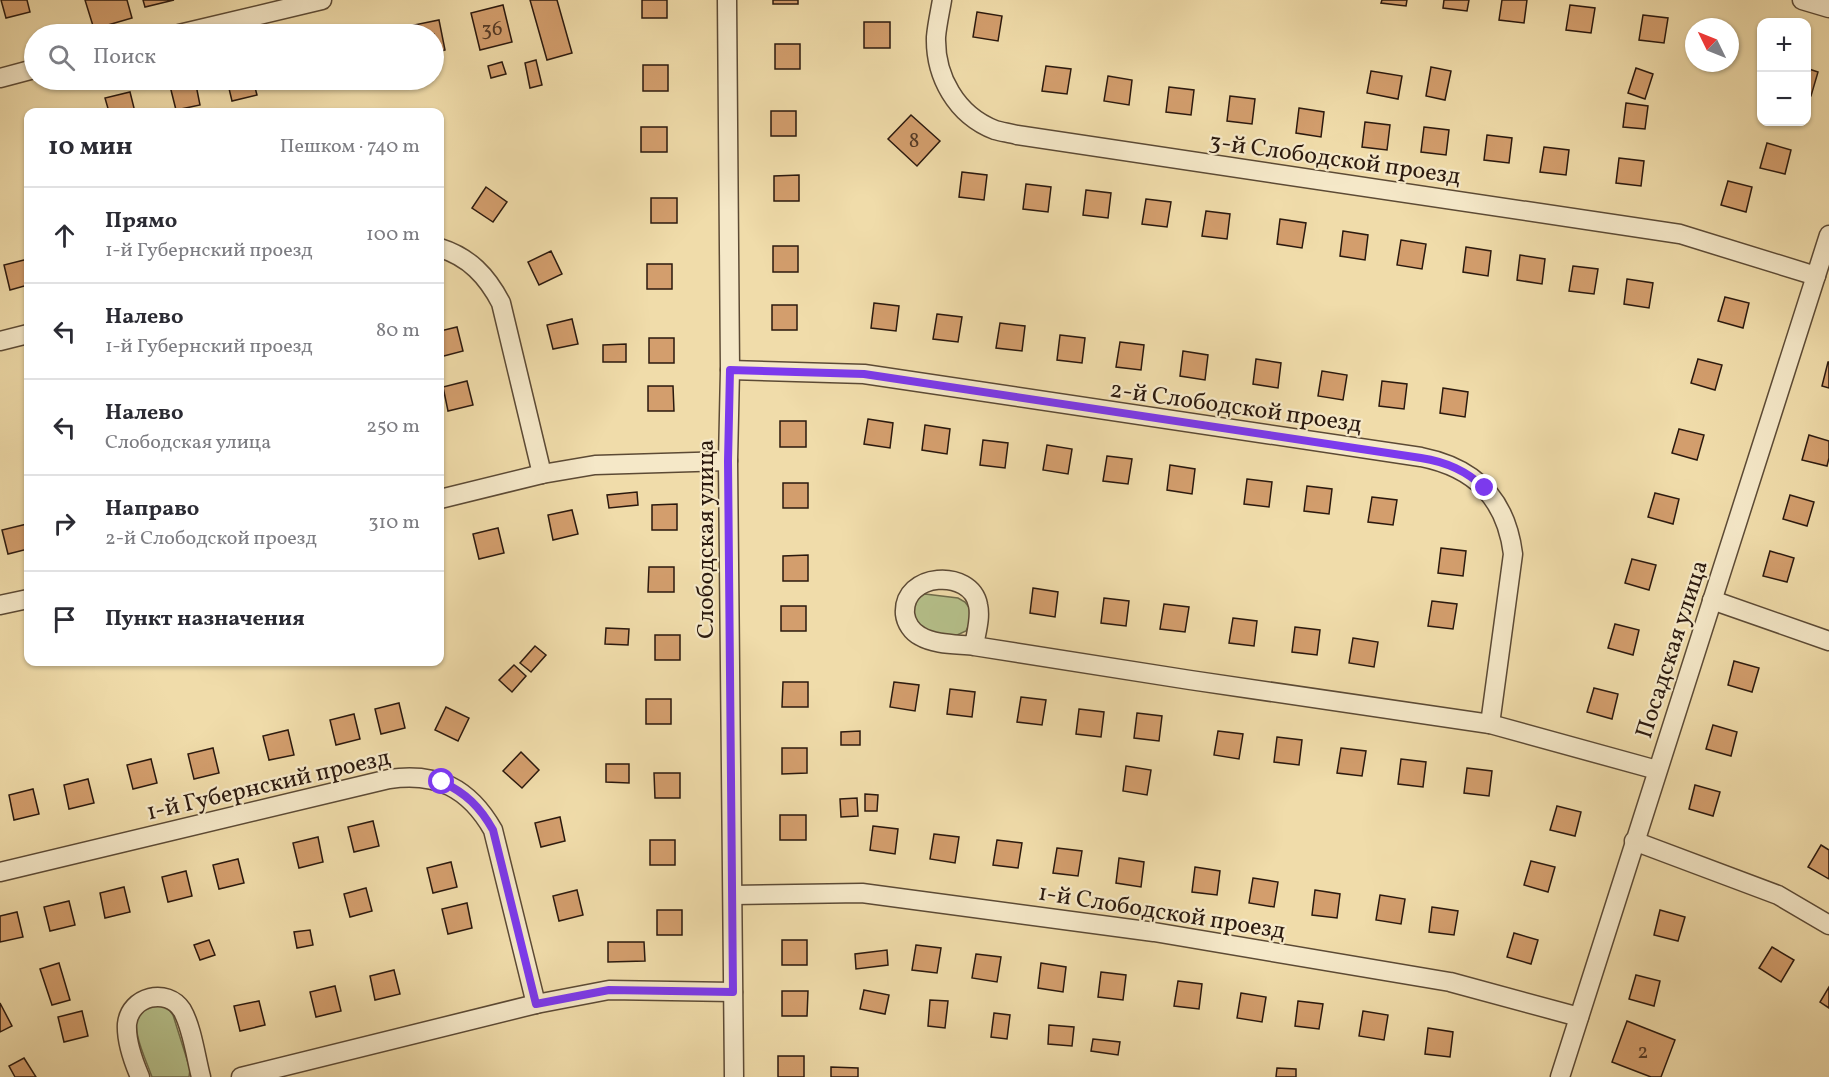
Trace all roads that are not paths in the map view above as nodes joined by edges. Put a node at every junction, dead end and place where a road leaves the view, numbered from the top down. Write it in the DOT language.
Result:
graph roads {
  1 [pos="322,0"];
  2 [pos="727,0"];
  3 [pos="942,0"];
  4 [pos="1803,0"];
  5 [pos="1829,8"];
  6 [pos="221,24"];
  7 [pos="24,72"];
  8 [pos="0,78"];
  9 [pos="1829,236"];
  10 [pos="444,250"];
  11 [pos="1816,276"];
  12 [pos="24,335"];
  13 [pos="0,341"];
  14 [pos="730,370"];
  15 [pos="728,461"];
  16 [pos="542,474"];
  17 [pos="444,498"];
  18 [pos="24,599"];
  19 [pos="1712,600"];
  20 [pos="0,605"];
  21 [pos="1829,640"];
  22 [pos="974,646"];
  23 [pos="1490,724"];
  24 [pos="1657,770"];
  25 [pos="1634,841"];
  26 [pos="0,872"];
  27 [pos="733,895"];
  28 [pos="1829,926"];
  29 [pos="733,992"];
  30 [pos="536,1004"];
  31 [pos="1579,1017"];
  32 [pos="140,1077"];
  33 [pos="201,1077"];
  34 [pos="240,1077"];
  35 [pos="734,1077"];
  36 [pos="1560,1077"];
  1 -- 6 [label="street"];
  2 -- 14 [label="street, Слободская улица"];
  3 -- 11 [label="street, 3-й Слободской проезд"];
  4 -- 5 [label="street"];
  7 -- 8 [label="street"];
  9 -- 11 [label="street, Посадская улица"];
  10 -- 16 [label="street"];
  11 -- 19 [label="street, Посадская улица"];
  12 -- 13 [label="street"];
  14 -- 15 [label="street, Слободская улица"];
  14 -- 23 [label="street, 2-й Слободской проезд"];
  15 -- 16 [label="street"];
  15 -- 27 [label="street, Слободская улица"];
  16 -- 17 [label="street"];
  18 -- 20 [label="street"];
  19 -- 21 [label="street"];
  19 -- 24 [label="street, Посадская улица"];
  22 -- 22 [label="street"];
  22 -- 23 [label="street"];
  23 -- 24 [label="street"];
  24 -- 25 [label="street, Посадская улица"];
  25 -- 28 [label="street"];
  25 -- 31 [label="street, Посадская улица"];
  26 -- 30 [label="street, 1-й Губернский проезд"];
  27 -- 29 [label="street, Слободская улица"];
  27 -- 31 [label="street, 1-й Слободской проезд"];
  29 -- 30 [label="street"];
  29 -- 35 [label="street, Слободская улица"];
  30 -- 34 [label="street"];
  31 -- 36 [label="street, Посадская улица"];
  32 -- 33 [label="street"];
}
